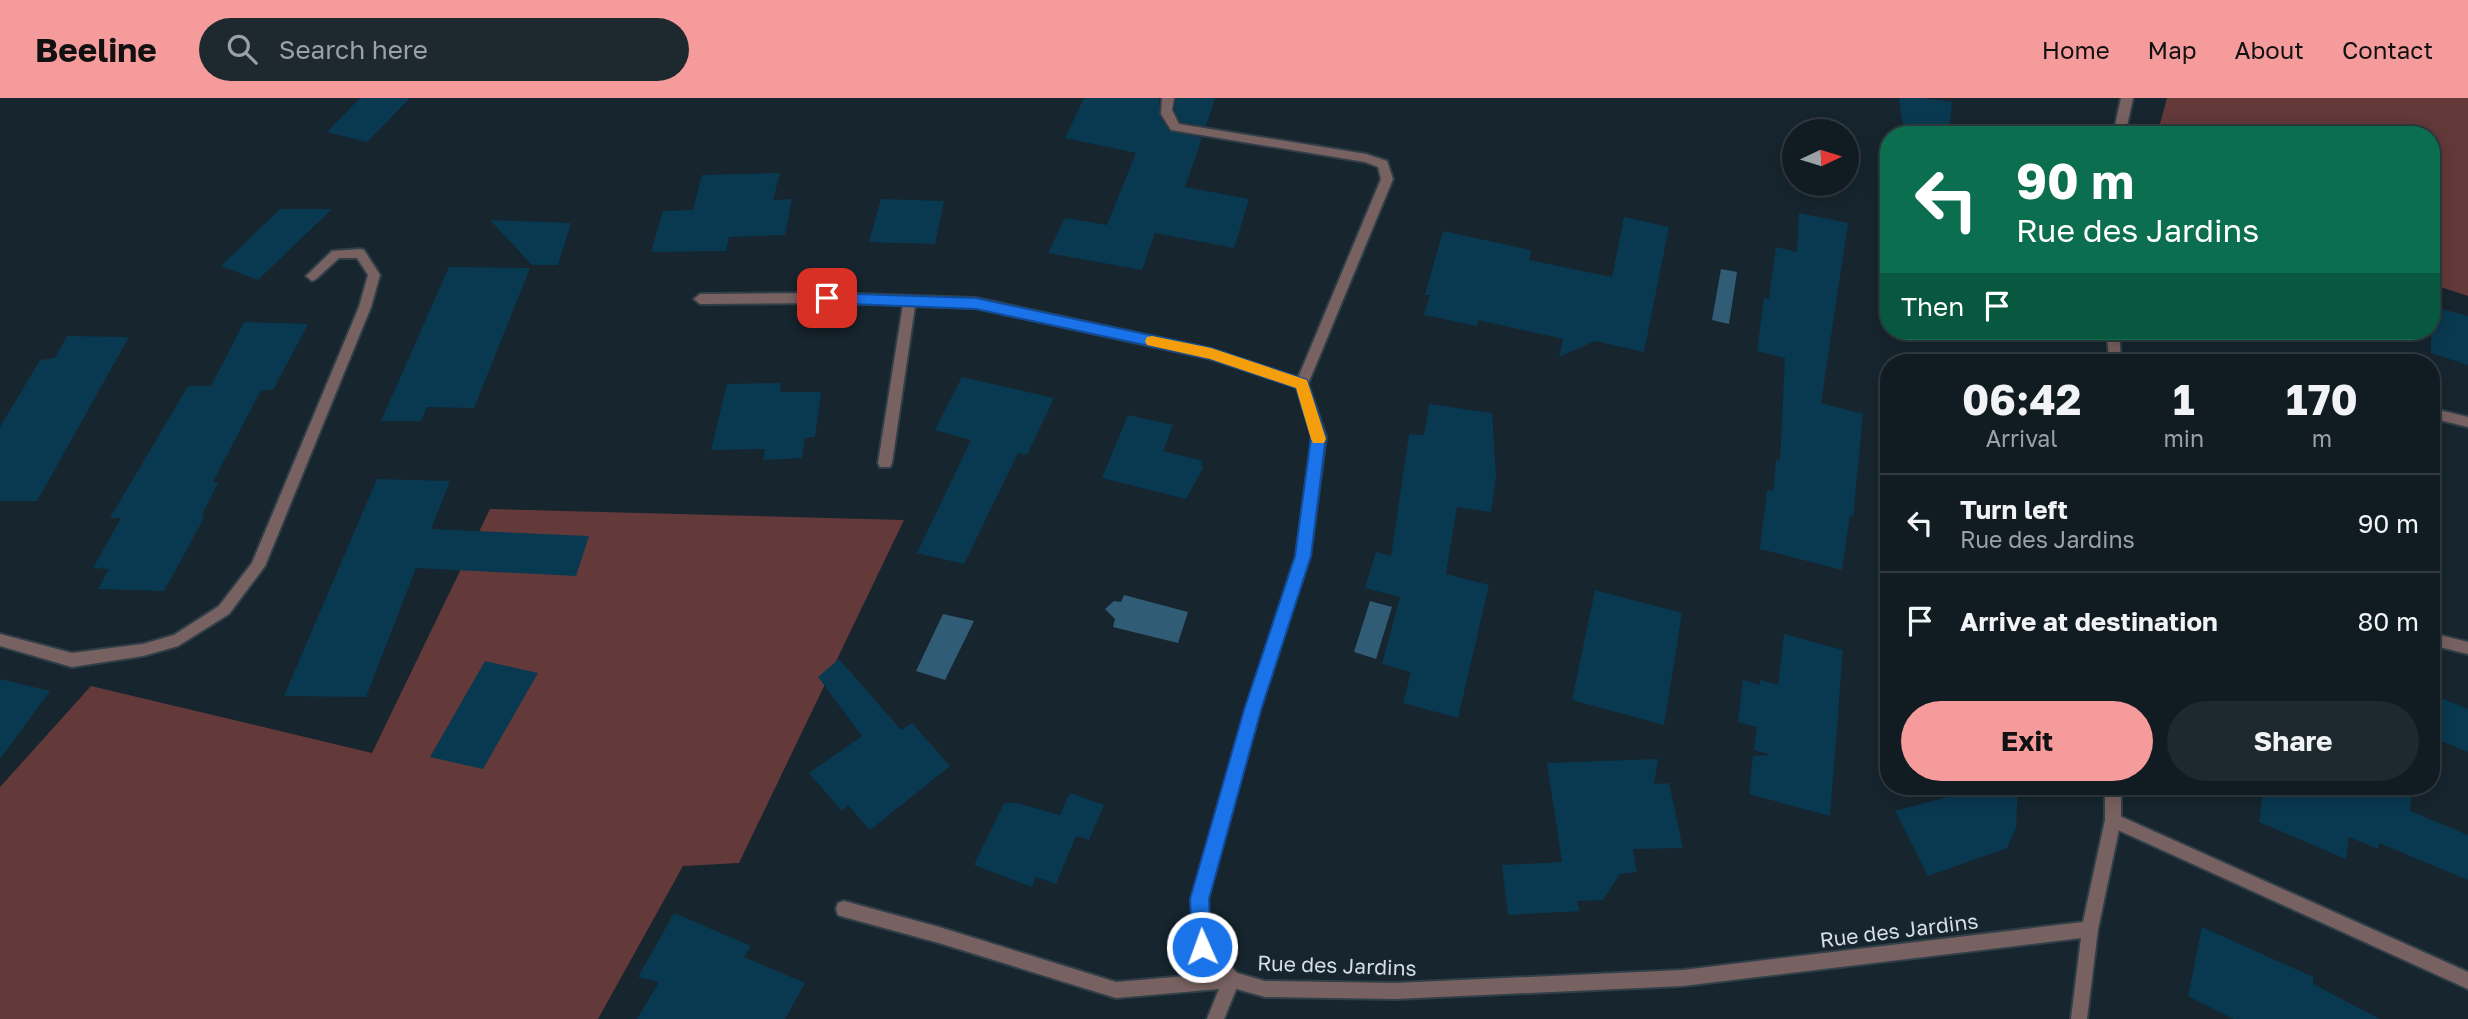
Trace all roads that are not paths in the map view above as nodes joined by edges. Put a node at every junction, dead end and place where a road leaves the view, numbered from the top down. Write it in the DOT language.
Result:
graph roads {
  1 [pos="1168,98"];
  2 [pos="2127,98"];
  3 [pos="2121,126"];
  4 [pos="312,276"];
  5 [pos="700,299"];
  6 [pos="910,301"];
  7 [pos="1302,384"];
  8 [pos="2440,414"];
  9 [pos="2468,422"];
  10 [pos="885,463"];
  11 [pos="0,640"];
  12 [pos="2440,641"];
  13 [pos="2468,648"];
  14 [pos="2113,795"];
  15 [pos="2113,820"];
  16 [pos="844,909"];
  17 [pos="2090,929"];
  18 [pos="1232,980"];
  19 [pos="2468,981"];
  20 [pos="1215,1019"];
  21 [pos="2079,1019"];
  1 -- 7 [label="street"];
  2 -- 3 [label="street"];
  4 -- 11 [label="street"];
  5 -- 6 [label="street"];
  6 -- 7 [label="street"];
  6 -- 10 [label="street"];
  7 -- 18 [label="street, Rue des Jardins"];
  8 -- 9 [label="street"];
  12 -- 13 [label="street"];
  14 -- 15 [label="street"];
  15 -- 17 [label="street"];
  15 -- 19 [label="street"];
  16 -- 18 [label="street"];
  17 -- 18 [label="street, Rue des Jardins"];
  17 -- 21 [label="street"];
  18 -- 20 [label="street"];
}
